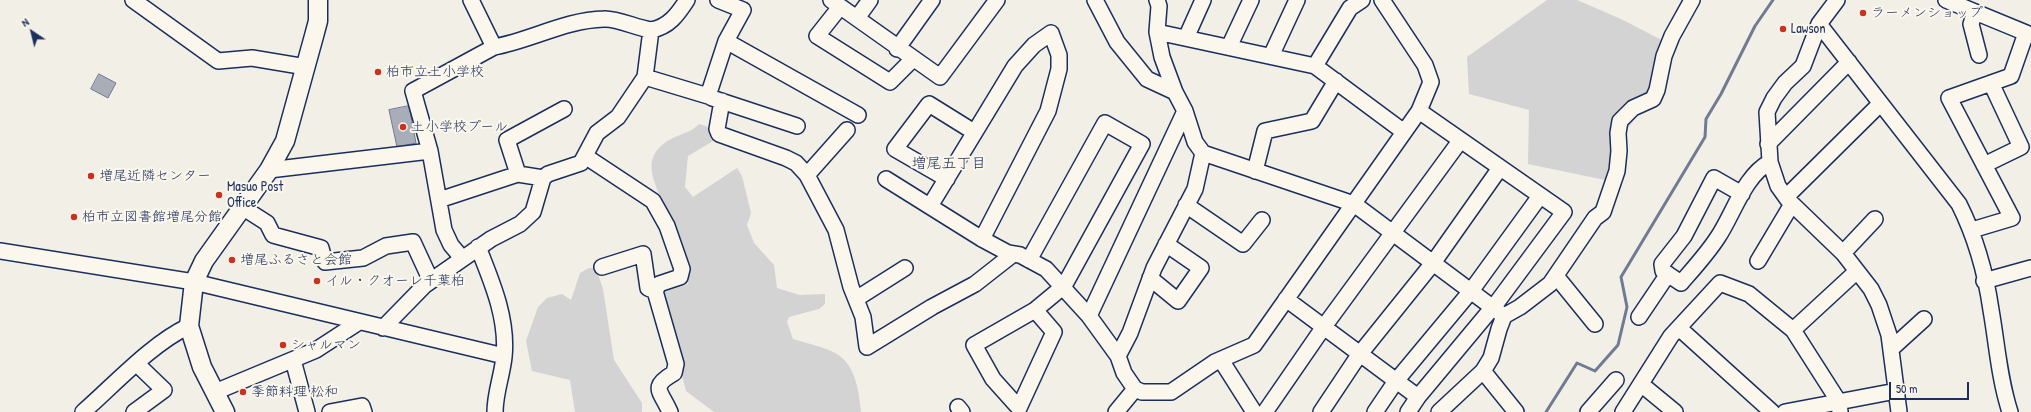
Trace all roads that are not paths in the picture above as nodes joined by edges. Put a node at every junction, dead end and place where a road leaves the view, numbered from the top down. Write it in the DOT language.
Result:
graph roads {
  1 [pos="133,0"];
  2 [pos="318,0"];
  3 [pos="471,0"];
  4 [pos="687,0"];
  5 [pos="718,0"];
  6 [pos="870,0"];
  7 [pos="932,0"];
  8 [pos="997,0"];
  9 [pos="1095,0"];
  10 [pos="1203,0"];
  11 [pos="1251,0"];
  12 [pos="1297,0"];
  13 [pos="1362,0"];
  14 [pos="1382,0"];
  15 [pos="1692,0"];
  16 [pos="1837,0"];
  17 [pos="1946,0"];
  18 [pos="1159,2"];
  19 [pos="836,3"];
  20 [pos="1976,12"];
  21 [pos="856,18"];
  22 [pos="1819,24"];
  23 [pos="651,30"];
  24 [pos="1157,32"];
  25 [pos="2029,34"];
  26 [pos="1186,38"];
  27 [pos="726,41"];
  28 [pos="494,47"];
  29 [pos="1229,47"];
  30 [pos="897,49"];
  31 [pos="1979,55"];
  32 [pos="1271,56"];
  33 [pos="913,59"];
  34 [pos="1849,62"];
  35 [pos="1315,66"];
  36 [pos="306,67"];
  37 [pos="645,76"];
  38 [pos="1336,81"];
  39 [pos="1991,83"];
  40 [pos="1175,92"];
  41 [pos="715,99"];
  42 [pos="1880,104"];
  43 [pos="564,109"];
  44 [pos="1185,111"];
  45 [pos="1419,111"];
  46 [pos="858,115"];
  47 [pos="797,126"];
  48 [pos="847,130"];
  49 [pos="974,132"];
  50 [pos="1404,132"];
  51 [pos="1460,141"];
  52 [pos="1768,144"];
  53 [pos="430,151"];
  54 [pos="1203,153"];
  55 [pos="585,156"];
  56 [pos="1770,162"];
  57 [pos="1984,165"];
  58 [pos="1500,168"];
  59 [pos="269,170"];
  60 [pos="1255,171"];
  61 [pos="518,174"];
  62 [pos="807,174"];
  63 [pos="543,178"];
  64 [pos="886,179"];
  65 [pos="947,179"];
  66 [pos="1742,194"];
  67 [pos="1540,196"];
  68 [pos="439,200"];
  69 [pos="1789,201"];
  70 [pos="1186,204"];
  71 [pos="1354,204"];
  72 [pos="930,206"];
  73 [pos="242,208"];
  74 [pos="1875,219"];
  75 [pos="1262,220"];
  76 [pos="1972,230"];
  77 [pos="1394,233"];
  78 [pos="982,239"];
  79 [pos="1166,244"];
  80 [pos="478,247"];
  81 [pos="0,251"];
  82 [pos="1843,253"];
  83 [pos="1012,255"];
  84 [pos="462,258"];
  85 [pos="1030,260"];
  86 [pos="1758,261"];
  87 [pos="1433,263"];
  88 [pos="602,267"];
  89 [pos="905,268"];
  90 [pos="2031,268"];
  91 [pos="1857,271"];
  92 [pos="1668,274"];
  93 [pos="1556,276"];
  94 [pos="1150,278"];
  95 [pos="431,281"];
  96 [pos="1984,281"];
  97 [pos="194,282"];
  98 [pos="1064,286"];
  99 [pos="655,291"];
  100 [pos="1471,291"];
  101 [pos="856,299"];
  102 [pos="1286,299"];
  103 [pos="1035,310"];
  104 [pos="1499,312"];
  105 [pos="1089,316"];
  106 [pos="1639,317"];
  107 [pos="1924,319"];
  108 [pos="359,322"];
  109 [pos="1595,324"];
  110 [pos="190,326"];
  111 [pos="383,328"];
  112 [pos="1323,328"];
  113 [pos="1679,328"];
  114 [pos="1793,330"];
  115 [pos="1891,349"];
  116 [pos="1360,355"];
  117 [pos="504,356"];
  118 [pos="1118,356"];
  119 [pos="292,360"];
  120 [pos="1221,360"];
  121 [pos="137,364"];
  122 [pos="1483,371"];
  123 [pos="1616,380"];
  124 [pos="1396,381"];
  125 [pos="1641,384"];
  126 [pos="1135,390"];
  127 [pos="1896,391"];
  128 [pos="215,392"];
  129 [pos="1418,397"];
  130 [pos="1840,407"];
  131 [pos="1446,410"];
  132 [pos="83,412"];
  133 [pos="134,412"];
  134 [pos="225,412"];
  135 [pos="307,412"];
  136 [pos="330,412"];
  137 [pos="364,412"];
  138 [pos="495,412"];
  139 [pos="670,412"];
  140 [pos="1116,412"];
  141 [pos="1254,412"];
  142 [pos="1265,412"];
  143 [pos="1321,412"];
  144 [pos="1375,412"];
  145 [pos="1408,412"];
  146 [pos="1516,412"];
  147 [pos="1588,412"];
  148 [pos="1623,412"];
  149 [pos="1675,412"];
  150 [pos="1772,412"];
  151 [pos="1785,412"];
  152 [pos="1899,412"];
  153 [pos="2010,412"];
  1 -- 36 [label="street"];
  2 -- 36 [label="main road"];
  3 -- 28 [label="street"];
  4 -- 23 [label="street"];
  5 -- 27 [label="street"];
  6 -- 21 [label="street"];
  7 -- 30 [label="street"];
  8 -- 33 [label="street"];
  9 -- 40 [label="street"];
  10 -- 26 [label="street"];
  11 -- 29 [label="street"];
  12 -- 32 [label="street"];
  13 -- 35 [label="street"];
  14 -- 45 [label="street"];
  15 -- 93 [label="street"];
  16 -- 22 [label="street"];
  17 -- 20 [label="street"];
  18 -- 24 [label="street"];
  19 -- 21 [label="street"];
  19 -- 33 [label="street"];
  20 -- 25 [label="street"];
  20 -- 31 [label="street"];
  21 -- 30 [label="street"];
  22 -- 34 [label="street"];
  22 -- 52 [label="street"];
  23 -- 28 [label="street"];
  23 -- 37 [label="street"];
  24 -- 26 [label="street"];
  24 -- 40 [label="street"];
  25 -- 39 [label="street"];
  26 -- 29 [label="street"];
  27 -- 41 [label="street"];
  27 -- 46 [label="street"];
  28 -- 53 [label="street"];
  29 -- 32 [label="street"];
  30 -- 33 [label="street"];
  32 -- 35 [label="street"];
  34 -- 42 [label="street"];
  34 -- 52 [label="street"];
  35 -- 38 [label="street"];
  36 -- 59 [label="main road"];
  37 -- 41 [label="street"];
  37 -- 55 [label="street"];
  38 -- 50 [label="street"];
  38 -- 60 [label="street"];
  39 -- 57 [label="street"];
  39 -- 57 [label="street"];
  40 -- 44 [label="street"];
  41 -- 47 [label="street"];
  41 -- 62 [label="street"];
  42 -- 69 [label="street"];
  42 -- 76 [label="street"];
  43 -- 61 [label="street"];
  44 -- 54 [label="street"];
  44 -- 105 [label="street"];
  45 -- 50 [label="street"];
  45 -- 51 [label="street"];
  48 -- 62 [label="street"];
  49 -- 65 [label="street"];
  49 -- 65 [label="street"];
  49 -- 78 [label="street"];
  50 -- 71 [label="street"];
  51 -- 58 [label="street"];
  51 -- 77 [label="street"];
  52 -- 56 [label="street"];
  53 -- 59 [label="street"];
  53 -- 68 [label="street"];
  54 -- 60 [label="street"];
  54 -- 70 [label="street"];
  55 -- 63 [label="street"];
  55 -- 99 [label="street"];
  56 -- 66 [label="street"];
  56 -- 69 [label="street"];
  57 -- 76 [label="street"];
  58 -- 67 [label="street"];
  58 -- 87 [label="street"];
  59 -- 73 [label="main road"];
  60 -- 71 [label="street"];
  61 -- 63 [label="street"];
  61 -- 68 [label="street"];
  62 -- 101 [label="street"];
  63 -- 80 [label="street"];
  64 -- 72 [label="street"];
  65 -- 72 [label="street"];
  66 -- 92 [label="street"];
  66 -- 92 [label="street"];
  67 -- 100 [label="street"];
  67 -- 104 [label="street"];
  68 -- 84 [label="street"];
  69 -- 82 [label="street"];
  69 -- 86 [label="street"];
  70 -- 75 [label="street"];
  70 -- 79 [label="street"];
  71 -- 77 [label="street"];
  71 -- 102 [label="street"];
  72 -- 78 [label="street"];
  73 -- 95 [label="street"];
  73 -- 97 [label="main road"];
  74 -- 82 [label="street"];
  76 -- 96 [label="street"];
  77 -- 87 [label="street"];
  77 -- 112 [label="street"];
  78 -- 83 [label="street"];
  79 -- 94 [label="street"];
  79 -- 94 [label="street"];
  80 -- 84 [label="street"];
  80 -- 117 [label="street"];
  81 -- 97 [label="street"];
  82 -- 91 [label="street"];
  83 -- 85 [label="street"];
  83 -- 101 [label="street"];
  84 -- 95 [label="street"];
  85 -- 98 [label="street"];
  85 -- 98 [label="street"];
  87 -- 100 [label="street"];
  87 -- 116 [label="street"];
  88 -- 99 [label="street"];
  89 -- 101 [label="street"];
  90 -- 96 [label="street"];
  91 -- 114 [label="street"];
  91 -- 115 [label="street"];
  92 -- 106 [label="street"];
  93 -- 104 [label="street"];
  93 -- 109 [label="street"];
  94 -- 118 [label="street"];
  95 -- 111 [label="street"];
  96 -- 153 [label="street"];
  97 -- 108 [label="street"];
  97 -- 110 [label="main road"];
  98 -- 103 [label="street"];
  98 -- 105 [label="street"];
  99 -- 139 [label="street"];
  100 -- 104 [label="street"];
  100 -- 124 [label="street"];
  102 -- 112 [label="street"];
  102 -- 120 [label="street"];
  103 -- 103 [label="street"];
  104 -- 122 [label="street"];
  104 -- 129 [label="street"];
  105 -- 118 [label="street"];
  107 -- 115 [label="street"];
  108 -- 111 [label="street"];
  108 -- 119 [label="street"];
  110 -- 121 [label="street"];
  110 -- 128 [label="main road"];
  111 -- 117 [label="street"];
  112 -- 116 [label="street"];
  112 -- 142 [label="street"];
  113 -- 114 [label="street"];
  113 -- 125 [label="street"];
  113 -- 150 [label="street"];
  114 -- 130 [label="street"];
  115 -- 127 [label="street"];
  116 -- 124 [label="street"];
  116 -- 143 [label="street"];
  117 -- 138 [label="street"];
  118 -- 126 [label="street"];
  119 -- 128 [label="street"];
  119 -- 135 [label="street"];
  120 -- 126 [label="street"];
  120 -- 141 [label="street"];
  121 -- 132 [label="street"];
  121 -- 133 [label="street"];
  122 -- 131 [label="street"];
  122 -- 146 [label="street"];
  123 -- 147 [label="street"];
  124 -- 129 [label="street"];
  124 -- 144 [label="street"];
  125 -- 148 [label="street"];
  125 -- 149 [label="street"];
  126 -- 140 [label="street"];
  127 -- 130 [label="street"];
  127 -- 152 [label="street"];
  128 -- 134 [label="main road"];
  129 -- 145 [label="street"];
  130 -- 151 [label="street"];
  136 -- 137 [label="street"];
}
